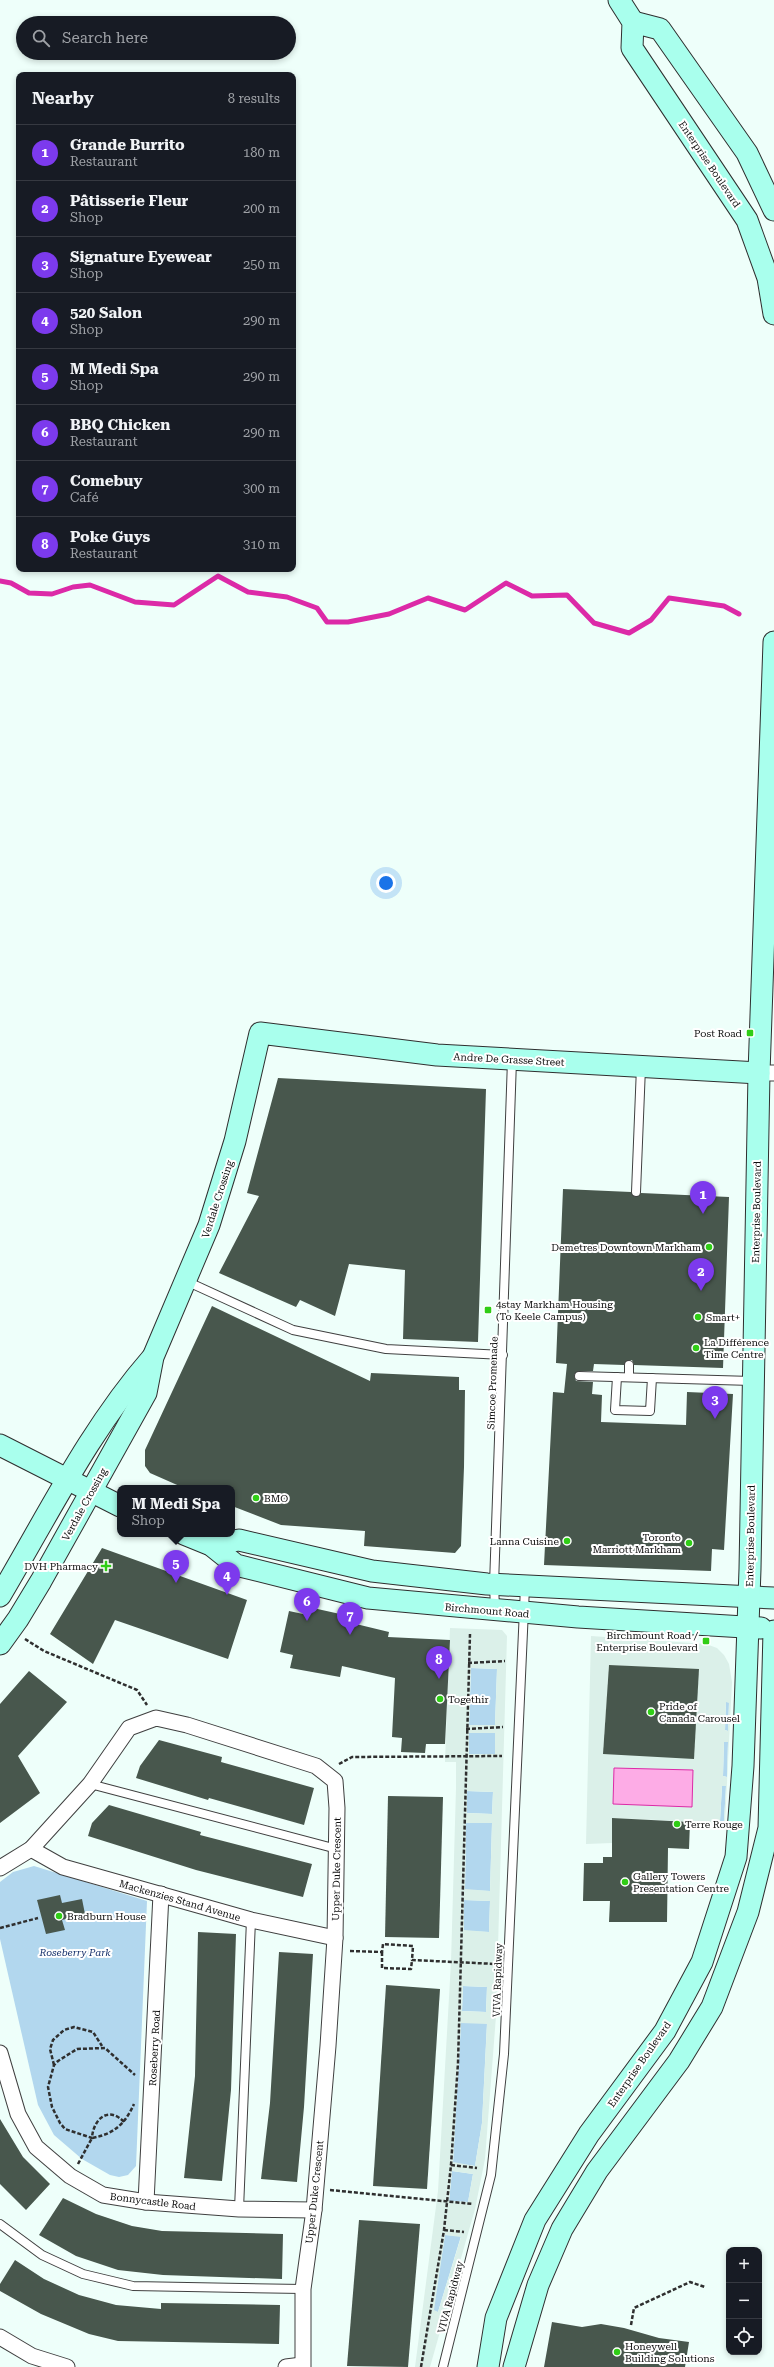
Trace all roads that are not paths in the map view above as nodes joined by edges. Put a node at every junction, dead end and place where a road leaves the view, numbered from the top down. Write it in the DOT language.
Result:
graph roads {
  1 [pos="619,0"];
  2 [pos="633,22"];
  3 [pos="774,210"];
  4 [pos="774,314"];
  5 [pos="774,642"];
  6 [pos="260,1033"];
  7 [pos="512,1059"];
  8 [pos="641,1066"];
  9 [pos="766,1073"];
  10 [pos="636,1192"];
  11 [pos="185,1281"];
  12 [pos="503,1356"];
  13 [pos="153,1357"];
  14 [pos="629,1365"];
  15 [pos="579,1376"];
  16 [pos="616,1377"];
  17 [pos="629,1377"];
  18 [pos="652,1378"];
  19 [pos="753,1381"];
  20 [pos="0,1445"];
  21 [pos="66,1479"];
  22 [pos="90,1491"];
  23 [pos="117,1504"];
  24 [pos="191,1537"];
  25 [pos="211,1545"];
  26 [pos="494,1585"];
  27 [pos="525,1587"];
  28 [pos="0,1596"];
  29 [pos="749,1597"];
  30 [pos="774,1598"];
  31 [pos="495,1610"];
  32 [pos="523,1613"];
  33 [pos="747,1626"];
  34 [pos="774,1630"];
  35 [pos="5,1638"];
  36 [pos="90,1784"];
  37 [pos="31,1849"];
  38 [pos="337,1849"];
  39 [pos="0,1868"];
  40 [pos="161,1894"];
  41 [pos="251,1920"];
  42 [pos="334,1944"];
  43 [pos="0,2053"];
  44 [pos="146,2202"];
  45 [pos="239,2209"];
  46 [pos="314,2210"];
  47 [pos="0,2224"];
  48 [pos="303,2289"];
  49 [pos="0,2337"];
  50 [pos="303,2366"];
  51 [pos="67,2367"];
  52 [pos="286,2367"];
  53 [pos="443,2367"];
  54 [pos="488,2367"];
  55 [pos="514,2367"];
  1 -- 2 [label="main road"];
  2 -- 3 [label="main road"];
  2 -- 4 [label="main road, Enterprise Boulevard"];
  5 -- 9 [label="main road, Enterprise Boulevard"];
  6 -- 7 [label="main road, Andre De Grasse Street"];
  6 -- 11 [label="main road, Verdale Crossing"];
  7 -- 8 [label="main road, Andre De Grasse Street"];
  7 -- 12 [label="lane, Simcoe Promenade"];
  8 -- 9 [label="main road, Andre De Grasse Street"];
  8 -- 10 [label="lane"];
  9 -- 19 [label="main road, Enterprise Boulevard"];
  11 -- 12 [label="lane"];
  11 -- 13 [label="main road, Verdale Crossing"];
  12 -- 26 [label="lane, Simcoe Promenade"];
  13 -- 21 [label="main road, Verdale Crossing"];
  13 -- 22 [label="main road, Verdale Crossing"];
  14 -- 17 [label="lane"];
  15 -- 16 [label="lane"];
  16 -- 17 [label="lane"];
  16 -- 18 [label="lane"];
  17 -- 18 [label="lane"];
  18 -- 19 [label="lane"];
  19 -- 29 [label="main road, Enterprise Boulevard"];
  20 -- 21 [label="main road"];
  21 -- 22 [label="main road"];
  21 -- 28 [label="main road, Verdale Crossing"];
  22 -- 23 [label="main road"];
  22 -- 35 [label="main road, Verdale Crossing"];
  24 -- 25 [label="main road, Birchmount Road"];
  25 -- 26 [label="main road"];
  25 -- 31 [label="main road, Birchmount Road"];
  26 -- 27 [label="main road"];
  26 -- 31 [label="lane, Simcoe Promenade"];
  27 -- 29 [label="main road"];
  27 -- 32 [label="lane, VIVA Rapidway"];
  29 -- 30 [label="main road"];
  29 -- 33 [label="main road, Enterprise Boulevard"];
  31 -- 32 [label="main road, Birchmount Road"];
  32 -- 33 [label="main road, Birchmount Road"];
  32 -- 53 [label="lane, VIVA Rapidway"];
  33 -- 34 [label="main road, Birchmount Road"];
  33 -- 54 [label="main road, Enterprise Boulevard"];
  34 -- 55 [label="main road"];
  36 -- 37 [label="street"];
  36 -- 38 [label="lane"];
  36 -- 38 [label="street, Upper Duke Crescent"];
  37 -- 39 [label="street"];
  37 -- 40 [label="street, Mackenzies Stand Avenue"];
  38 -- 42 [label="street, Upper Duke Crescent"];
  40 -- 41 [label="street, Mackenzies Stand Avenue"];
  40 -- 44 [label="street, Roseberry Road"];
  41 -- 42 [label="street, Mackenzies Stand Avenue"];
  41 -- 45 [label="lane"];
  42 -- 46 [label="street, Upper Duke Crescent"];
  43 -- 44 [label="street, Bonnycastle Road"];
  44 -- 45 [label="street, Bonnycastle Road"];
  45 -- 46 [label="street, Bonnycastle Road"];
  46 -- 48 [label="street, Upper Duke Crescent"];
  47 -- 48 [label="lane"];
  48 -- 50 [label="street, Upper Duke Crescent"];
  49 -- 51 [label="street"];
  50 -- 52 [label="street"];
}
